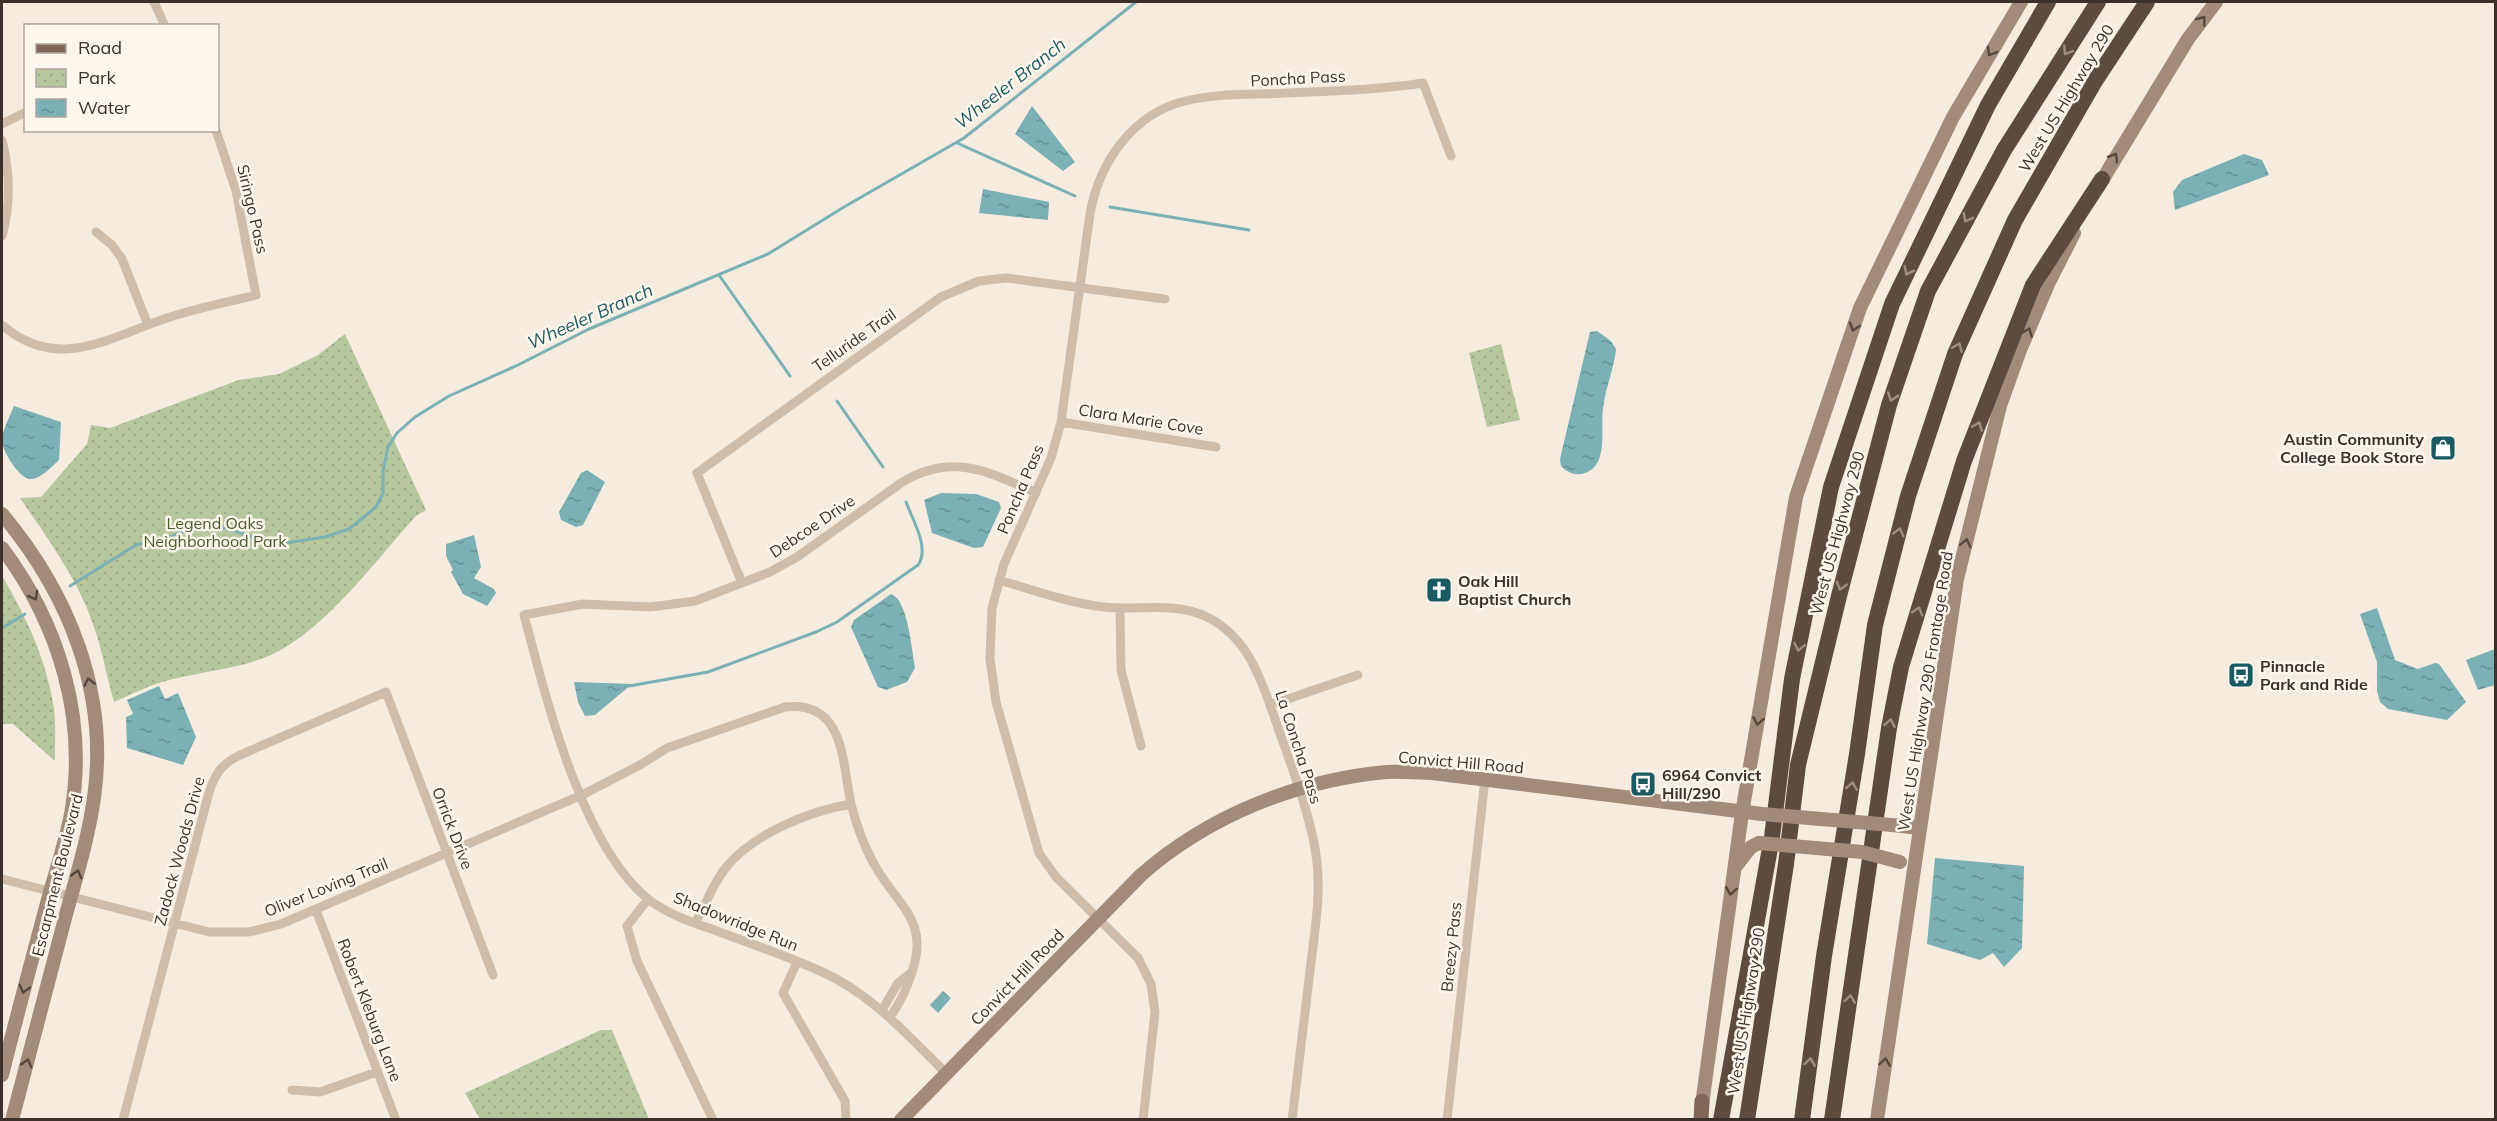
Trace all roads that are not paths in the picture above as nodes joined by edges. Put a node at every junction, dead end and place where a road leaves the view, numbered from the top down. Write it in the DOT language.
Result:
graph roads {
  1 [pos="154,2"];
  2 [pos="2021,2"];
  3 [pos="2048,2"];
  4 [pos="2098,2"];
  5 [pos="2147,2"];
  6 [pos="2216,2"];
  7 [pos="165,24"];
  8 [pos="24,113"];
  9 [pos="2,124"];
  10 [pos="217,132"];
  11 [pos="2,140"];
  12 [pos="1451,156"];
  13 [pos="2102,179"];
  14 [pos="96,232"];
  15 [pos="2,236"];
  16 [pos="1080,287"];
  17 [pos="1165,299"];
  18 [pos="148,325"];
  19 [pos="2,326"];
  20 [pos="1061,422"];
  21 [pos="1216,447"];
  22 [pos="1036,493"];
  23 [pos="2,514"];
  24 [pos="2,548"];
  25 [pos="999,580"];
  26 [pos="742,583"];
  27 [pos="1120,608"];
  28 [pos="524,615"];
  29 [pos="1358,675"];
  30 [pos="386,692"];
  31 [pos="1270,705"];
  32 [pos="1141,746"];
  33 [pos="1485,779"];
  34 [pos="1298,789"];
  35 [pos="582,795"];
  36 [pos="851,804"];
  37 [pos="1742,813"];
  38 [pos="1920,828"];
  39 [pos="1766,840"];
  40 [pos="447,852"];
  41 [pos="1734,868"];
  42 [pos="2,879"];
  43 [pos="1911,885"];
  44 [pos="50,891"];
  45 [pos="71,897"];
  46 [pos="648,899"];
  47 [pos="316,910"];
  48 [pos="1098,917"];
  49 [pos="695,923"];
  50 [pos="175,924"];
  51 [pos="797,962"];
  52 [pos="912,972"];
  53 [pos="493,975"];
  54 [pos="1766,998"];
  55 [pos="882,1010"];
  56 [pos="890,1017"];
  57 [pos="377,1072"];
  58 [pos="946,1073"];
  59 [pos="2,1075"];
  60 [pos="292,1090"];
  61 [pos="1702,1101"];
  62 [pos="12,1119"];
  63 [pos="123,1119"];
  64 [pos="396,1119"];
  65 [pos="713,1119"];
  66 [pos="846,1119"];
  67 [pos="901,1119"];
  68 [pos="1143,1119"];
  69 [pos="1292,1119"];
  70 [pos="1447,1119"];
  71 [pos="1700,1119"];
  72 [pos="1721,1119"];
  73 [pos="1748,1119"];
  74 [pos="1802,1119"];
  75 [pos="1832,1119"];
  76 [pos="1877,1119"];
  1 -- 7 [label="street"];
  2 -- 37 [label="main road, West US Highway 290, one-way"];
  3 -- 39 [label="highway, one-way"];
  4 -- 54 [label="highway, West US Highway 290, one-way"];
  74 -- 5 [label="highway, West US Highway 290, one-way"];
  13 -- 6 [label="main road, West US Highway 290 Frontage Road, one-way"];
  8 -- 9 [label="street"];
  10 -- 18 [label="street, Siringo Pass"];
  11 -- 15 [label="street"];
  12 -- 16 [label="street, Poncha Pass"];
  38 -- 13 [label="main road, West US Highway 290 Frontage Road, one-way"];
  75 -- 13 [label="highway, one-way"];
  14 -- 18 [label="street"];
  16 -- 17 [label="street, Telluride Trail"];
  16 -- 20 [label="street, Poncha Pass"];
  16 -- 26 [label="street, Telluride Trail"];
  18 -- 19 [label="street"];
  20 -- 21 [label="street, Clara Marie Cove"];
  20 -- 22 [label="street, Poncha Pass"];
  22 -- 25 [label="street, Poncha Pass"];
  22 -- 26 [label="street, Debcoe Drive"];
  45 -- 23 [label="main road, Escarpment Boulevard, one-way"];
  24 -- 44 [label="main road, Escarpment Boulevard, one-way"];
  25 -- 27 [label="street, La Concha Pass"];
  25 -- 48 [label="street, Poncha Pass"];
  26 -- 28 [label="street, Debcoe Drive"];
  27 -- 31 [label="street, La Concha Pass"];
  27 -- 32 [label="street"];
  28 -- 35 [label="street, Shadowridge Run"];
  29 -- 31 [label="street"];
  30 -- 40 [label="street, Orrick Drive"];
  30 -- 50 [label="street, Zadock Woods Drive"];
  31 -- 34 [label="street, La Concha Pass"];
  33 -- 34 [label="main road, Convict Hill Road"];
  33 -- 37 [label="main road, Convict Hill Road"];
  33 -- 70 [label="street, Breezy Pass"];
  34 -- 48 [label="main road, Convict Hill Road"];
  34 -- 69 [label="street, La Concha Pass"];
  35 -- 36 [label="street, Oliver Loving Trail"];
  35 -- 40 [label="street, Oliver Loving Trail"];
  35 -- 46 [label="street, Shadowridge Run"];
  36 -- 49 [label="street"];
  36 -- 52 [label="street, Oliver Loving Trail"];
  37 -- 38 [label="main road, Convict Hill Road, bridge"];
  37 -- 41 [label="main road, West US Highway 290"];
  38 -- 43 [label="main road, West US Highway 290 Frontage Road"];
  39 -- 41 [label="main road"];
  39 -- 43 [label="main road, bridge"];
  39 -- 54 [label="highway"];
  39 -- 72 [label="highway"];
  40 -- 47 [label="street, Oliver Loving Trail"];
  40 -- 53 [label="street, Orrick Drive"];
  41 -- 61 [label="main road, West US Highway 290, one-way"];
  42 -- 44 [label="street, Oliver Loving Trail"];
  76 -- 43 [label="main road, West US Highway 290 Frontage Road, one-way"];
  44 -- 45 [label="street, Oliver Loving Trail"];
  44 -- 59 [label="main road, Escarpment Boulevard, one-way"];
  45 -- 50 [label="street, Oliver Loving Trail"];
  62 -- 45 [label="main road, Escarpment Boulevard, one-way"];
  46 -- 49 [label="street, Shadowridge Run"];
  46 -- 65 [label="street"];
  47 -- 50 [label="street, Oliver Loving Trail"];
  47 -- 57 [label="street, Robert Kleburg Lane"];
  48 -- 58 [label="main road, Convict Hill Road"];
  48 -- 68 [label="street, Poncha Pass"];
  49 -- 51 [label="street, Shadowridge Run"];
  50 -- 63 [label="street, Zadock Woods Drive"];
  51 -- 55 [label="street, Shadowridge Run"];
  51 -- 66 [label="street"];
  52 -- 55 [label="street"];
  52 -- 56 [label="street, Oliver Loving Trail"];
  54 -- 73 [label="highway, West US Highway 290"];
  55 -- 56 [label="street, Shadowridge Run"];
  56 -- 58 [label="street, Shadowridge Run"];
  57 -- 60 [label="street"];
  57 -- 64 [label="street, Robert Kleburg Lane"];
  58 -- 67 [label="main road, Convict Hill Road"];
  61 -- 71 [label="main road"];
}
